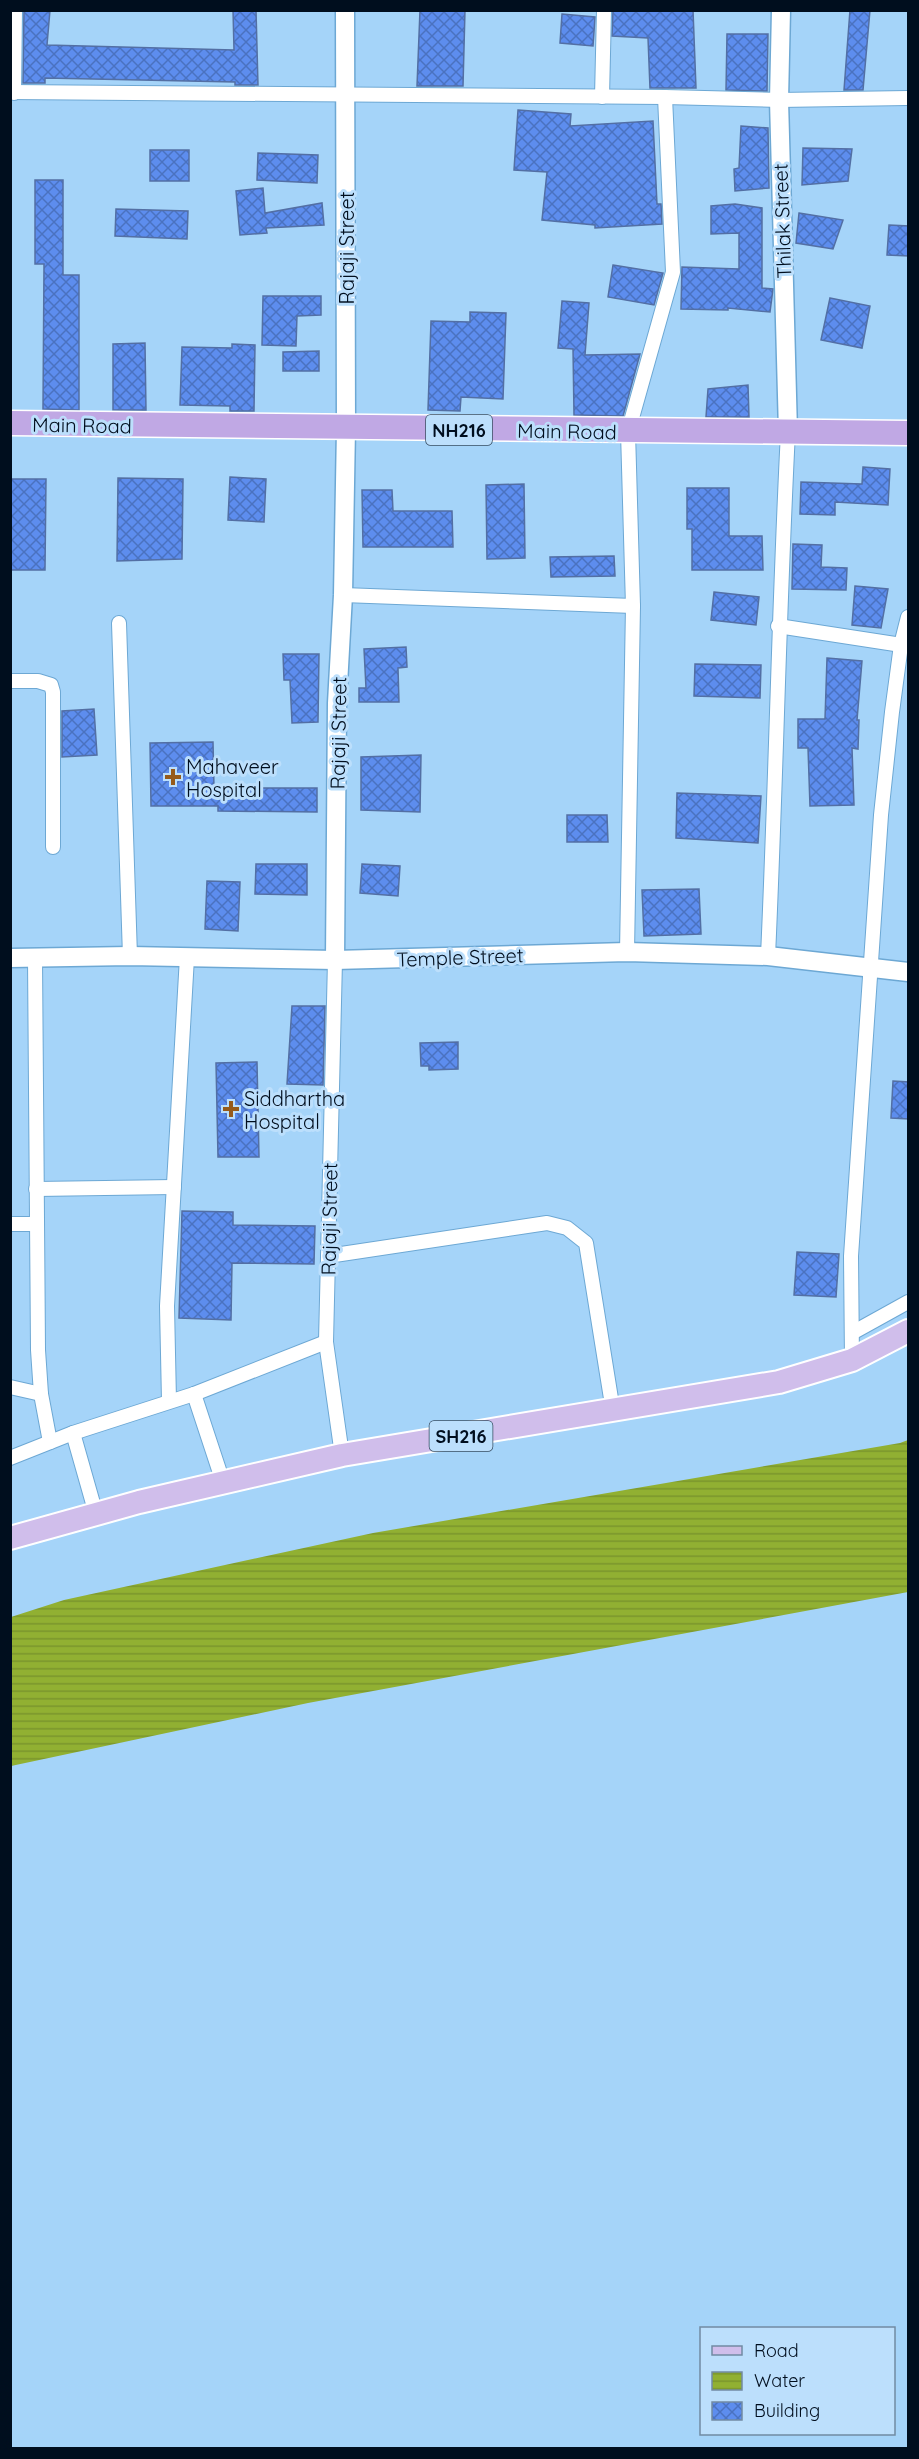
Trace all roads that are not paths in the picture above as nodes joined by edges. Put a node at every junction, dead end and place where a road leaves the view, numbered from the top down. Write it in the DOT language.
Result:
graph roads {
  1 [pos="15,10"];
  2 [pos="345,10"];
  3 [pos="604,10"];
  4 [pos="781,10"];
  5 [pos="12,93"];
  6 [pos="345,95"];
  7 [pos="602,97"];
  8 [pos="665,97"];
  9 [pos="909,98"];
  10 [pos="779,100"];
  11 [pos="10,423"];
  12 [pos="346,428"];
  13 [pos="628,432"];
  14 [pos="788,432"];
  15 [pos="909,433"];
  16 [pos="343,595"];
  17 [pos="633,606"];
  18 [pos="909,617"];
  19 [pos="119,623"];
  20 [pos="778,626"];
  21 [pos="905,645"];
  22 [pos="10,681"];
  23 [pos="53,847"];
  24 [pos="627,952"];
  25 [pos="130,956"];
  26 [pos="768,956"];
  27 [pos="187,957"];
  28 [pos="10,958"];
  29 [pos="35,958"];
  30 [pos="335,960"];
  31 [pos="871,966"];
  32 [pos="909,972"];
  33 [pos="174,1187"];
  34 [pos="36,1189"];
  35 [pos="10,1224"];
  36 [pos="37,1224"];
  37 [pos="328,1256"];
  38 [pos="909,1302"];
  39 [pos="909,1331"];
  40 [pos="852,1333"];
  41 [pos="326,1342"];
  42 [pos="852,1360"];
  43 [pos="10,1387"];
  44 [pos="41,1394"];
  45 [pos="194,1394"];
  46 [pos="169,1401"];
  47 [pos="613,1411"];
  48 [pos="73,1433"];
  49 [pos="50,1442"];
  50 [pos="342,1455"];
  51 [pos="10,1458"];
  52 [pos="224,1482"];
  53 [pos="96,1514"];
  54 [pos="10,1538"];
  1 -- 5 [label="street"];
  2 -- 6 [label="street, Rajaji Street"];
  3 -- 7 [label="street"];
  4 -- 10 [label="street, Thilak Street"];
  5 -- 6 [label="street"];
  6 -- 7 [label="street"];
  6 -- 12 [label="street, Rajaji Street"];
  7 -- 8 [label="street"];
  8 -- 10 [label="street"];
  8 -- 13 [label="street"];
  9 -- 10 [label="street"];
  10 -- 14 [label="street, Thilak Street"];
  11 -- 12 [label="highway, Main Road / NH216"];
  12 -- 13 [label="highway, Main Road / NH216"];
  12 -- 16 [label="street, Rajaji Street"];
  13 -- 14 [label="highway, Main Road / NH216"];
  13 -- 17 [label="street"];
  14 -- 15 [label="highway, Main Road / NH216"];
  14 -- 20 [label="street"];
  16 -- 17 [label="street"];
  16 -- 30 [label="street, Rajaji Street"];
  17 -- 24 [label="street"];
  18 -- 21 [label="street"];
  19 -- 25 [label="street"];
  20 -- 21 [label="street"];
  20 -- 26 [label="street"];
  21 -- 31 [label="street"];
  22 -- 23 [label="street"];
  24 -- 26 [label="street, Temple Street"];
  24 -- 30 [label="street, Temple Street"];
  25 -- 27 [label="street, Temple Street"];
  25 -- 29 [label="street, Temple Street"];
  26 -- 31 [label="street, Temple Street"];
  27 -- 30 [label="street, Temple Street"];
  27 -- 33 [label="street"];
  28 -- 29 [label="street, Temple Street"];
  29 -- 34 [label="street"];
  30 -- 37 [label="street, Rajaji Street"];
  31 -- 32 [label="street, Temple Street"];
  31 -- 40 [label="street"];
  33 -- 34 [label="street"];
  33 -- 46 [label="street"];
  34 -- 36 [label="street"];
  35 -- 36 [label="street"];
  36 -- 44 [label="street"];
  37 -- 41 [label="street, Rajaji Street"];
  37 -- 47 [label="street"];
  38 -- 40 [label="street"];
  39 -- 42 [label="main road, SH216"];
  40 -- 42 [label="street"];
  41 -- 45 [label="street"];
  41 -- 50 [label="street, Rajaji Street"];
  42 -- 47 [label="main road, SH216"];
  43 -- 44 [label="street"];
  44 -- 49 [label="street"];
  45 -- 46 [label="street"];
  45 -- 52 [label="street"];
  46 -- 48 [label="street"];
  47 -- 50 [label="main road, SH216"];
  48 -- 49 [label="street"];
  48 -- 53 [label="street"];
  49 -- 51 [label="street"];
  50 -- 52 [label="main road, SH216"];
  52 -- 53 [label="main road, SH216"];
  53 -- 54 [label="main road, SH216"];
}
